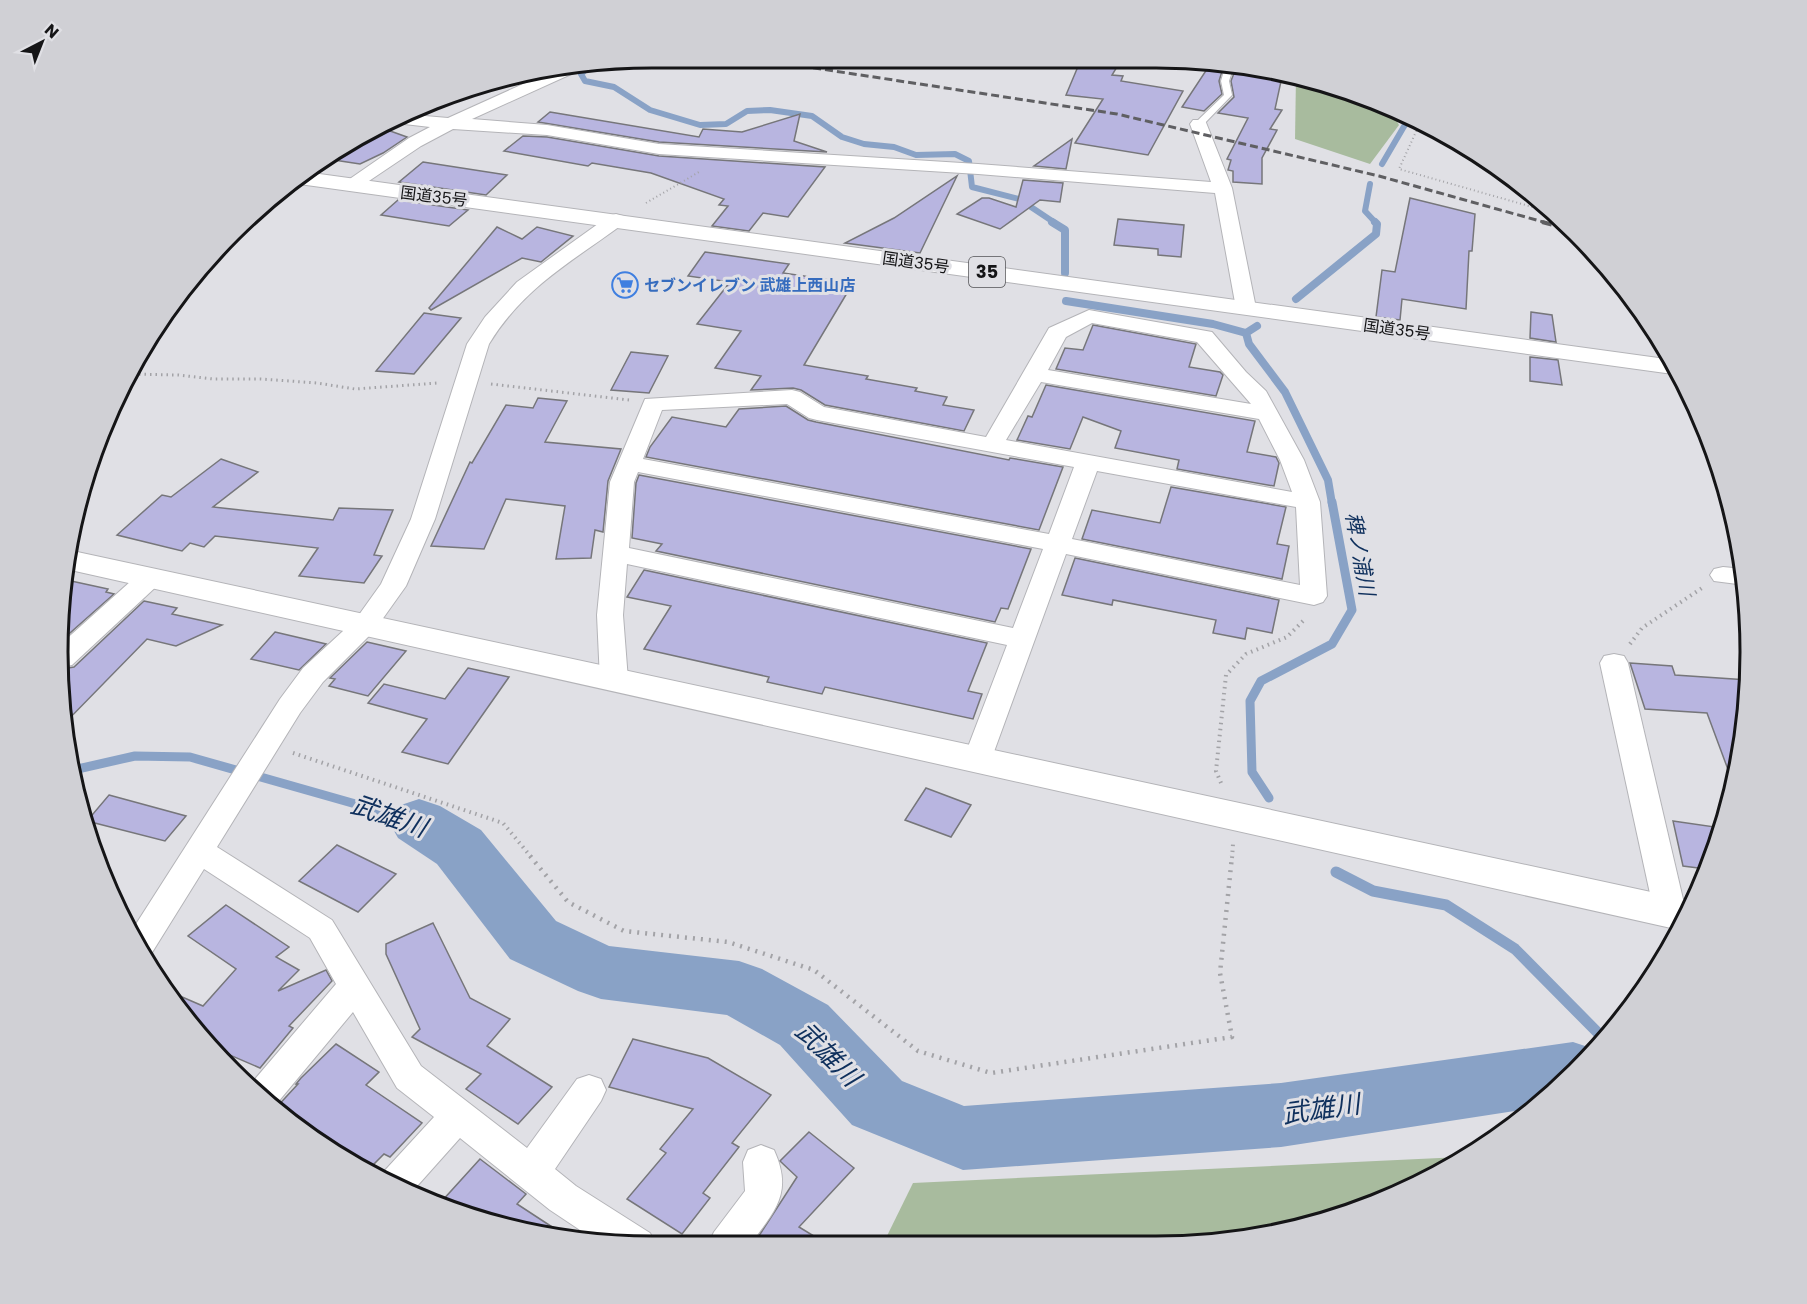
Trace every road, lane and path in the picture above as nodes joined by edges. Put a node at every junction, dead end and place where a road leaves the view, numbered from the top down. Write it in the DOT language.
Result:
graph roads {
  1 [pos="1227,73"];
  2 [pos="553,77"];
  3 [pos="409,120"];
  4 [pos="448,124"];
  5 [pos="1199,124"];
  6 [pos="1417,130"];
  7 [pos="731,153"];
  8 [pos="308,180"];
  9 [pos="350,186"];
  10 [pos="1224,188"];
  11 [pos="1533,207"];
  12 [pos="616,220"];
  13 [pos="1245,308"];
  14 [pos="1664,366"];
  15 [pos="138,374"];
  16 [pos="1035,374"];
  17 [pos="466,381"];
  18 [pos="653,404"];
  19 [pos="1268,414"];
  20 [pos="992,445"];
  21 [pos="1088,462"];
  22 [pos="628,463"];
  23 [pos="1308,502"];
  24 [pos="1058,544"];
  25 [pos="615,553"];
  26 [pos="75,561"];
  27 [pos="1734,576"];
  28 [pos="150,578"];
  29 [pos="1314,596"];
  30 [pos="365,625"];
  31 [pos="1023,639"];
  32 [pos="68,653"];
  33 [pos="1614,663"];
  34 [pos="614,680"];
  35 [pos="266,744"];
  36 [pos="977,760"];
  37 [pos="1235,817"];
  38 [pos="199,851"];
  39 [pos="1678,912"];
  40 [pos="1678,914"];
  41 [pos="144,940"];
  42 [pos="355,985"];
  43 [pos="266,1090"];
  44 [pos="589,1090"];
  45 [pos="458,1116"];
  46 [pos="761,1162"];
  47 [pos="531,1173"];
  48 [pos="399,1179"];
  49 [pos="621,1235"];
  50 [pos="734,1236"];
  1 -- 5 [label="lane"];
  2 -- 4 [label="street"];
  3 -- 4 [label="street"];
  4 -- 7 [label="street"];
  4 -- 9 [label="street"];
  5 -- 10 [label="street"];
  6 -- 11 [label="path"];
  7 -- 10 [label="street"];
  7 -- 12 [label="path"];
  8 -- 9 [label="main road, 国道35号 / 35"];
  9 -- 12 [label="main road, 国道35号 / 35"];
  10 -- 13 [label="street"];
  12 -- 13 [label="main road, 国道35号 / 35"];
  12 -- 17 [label="street"];
  13 -- 14 [label="main road, 国道35号 / 35"];
  15 -- 17 [label="path"];
  16 -- 19 [label="street"];
  16 -- 19 [label="street"];
  16 -- 20 [label="street"];
  17 -- 18 [label="path"];
  17 -- 30 [label="street"];
  18 -- 20 [label="street"];
  18 -- 22 [label="street"];
  19 -- 23 [label="street"];
  20 -- 21 [label="street"];
  21 -- 23 [label="street"];
  21 -- 24 [label="street"];
  22 -- 24 [label="street"];
  22 -- 25 [label="street"];
  23 -- 29 [label="street"];
  24 -- 29 [label="street"];
  24 -- 31 [label="street"];
  25 -- 31 [label="street"];
  25 -- 34 [label="street"];
  26 -- 28 [label="main road"];
  27 -- 33 [label="path"];
  28 -- 30 [label="main road"];
  28 -- 32 [label="street"];
  29 -- 37 [label="path"];
  30 -- 34 [label="main road"];
  30 -- 35 [label="street"];
  31 -- 36 [label="street"];
  33 -- 39 [label="street"];
  34 -- 36 [label="main road"];
  35 -- 37 [label="path"];
  35 -- 38 [label="street"];
  36 -- 37 [label="main road"];
  37 -- 40 [label="main road"];
  38 -- 41 [label="street"];
  38 -- 42 [label="street"];
  42 -- 43 [label="street"];
  42 -- 45 [label="street"];
  44 -- 47 [label="street"];
  45 -- 47 [label="street"];
  45 -- 48 [label="street"];
  46 -- 50 [label="street"];
  47 -- 49 [label="street"];
}
